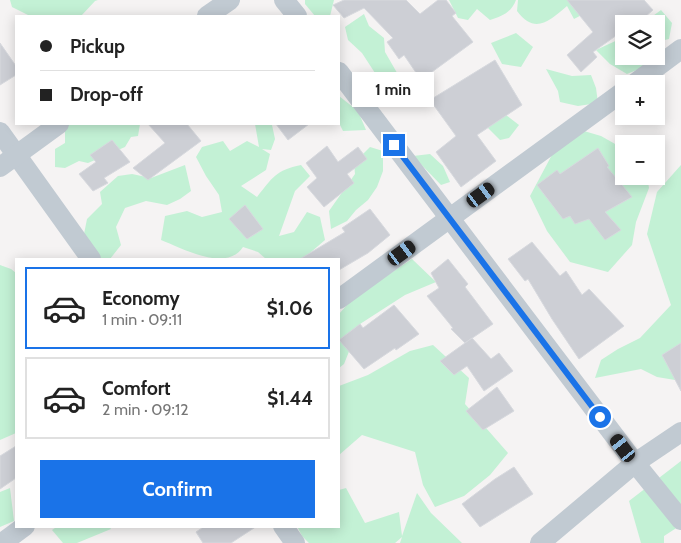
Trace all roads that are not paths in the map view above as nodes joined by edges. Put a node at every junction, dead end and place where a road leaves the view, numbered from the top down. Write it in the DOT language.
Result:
graph roads {
  1 [pos="230,0"];
  2 [pos="284,0"];
  3 [pos="208,15"];
  4 [pos="296,15"];
  5 [pos="681,50"];
  6 [pos="340,73"];
  7 [pos="646,75"];
  8 [pos="615,98"];
  9 [pos="58,125"];
  10 [pos="0,132"];
  11 [pos="17,154"];
  12 [pos="0,167"];
  13 [pos="450,218"];
  14 [pos="90,258"];
  15 [pos="340,298"];
  16 [pos="681,432"];
  17 [pos="635,463"];
  18 [pos="681,520"];
  19 [pos="22,528"];
  20 [pos="284,528"];
  21 [pos="2,543"];
  22 [pos="295,543"];
  23 [pos="540,543"];
  1 -- 3 [label="street"];
  2 -- 4 [label="street"];
  5 -- 7 [label="street"];
  6 -- 13 [label="street"];
  8 -- 13 [label="street"];
  9 -- 11 [label="street"];
  10 -- 11 [label="street"];
  11 -- 12 [label="street"];
  11 -- 14 [label="street"];
  13 -- 15 [label="street"];
  13 -- 17 [label="street"];
  16 -- 17 [label="street"];
  17 -- 18 [label="street"];
  17 -- 23 [label="street"];
  19 -- 21 [label="street"];
  20 -- 22 [label="street"];
}
